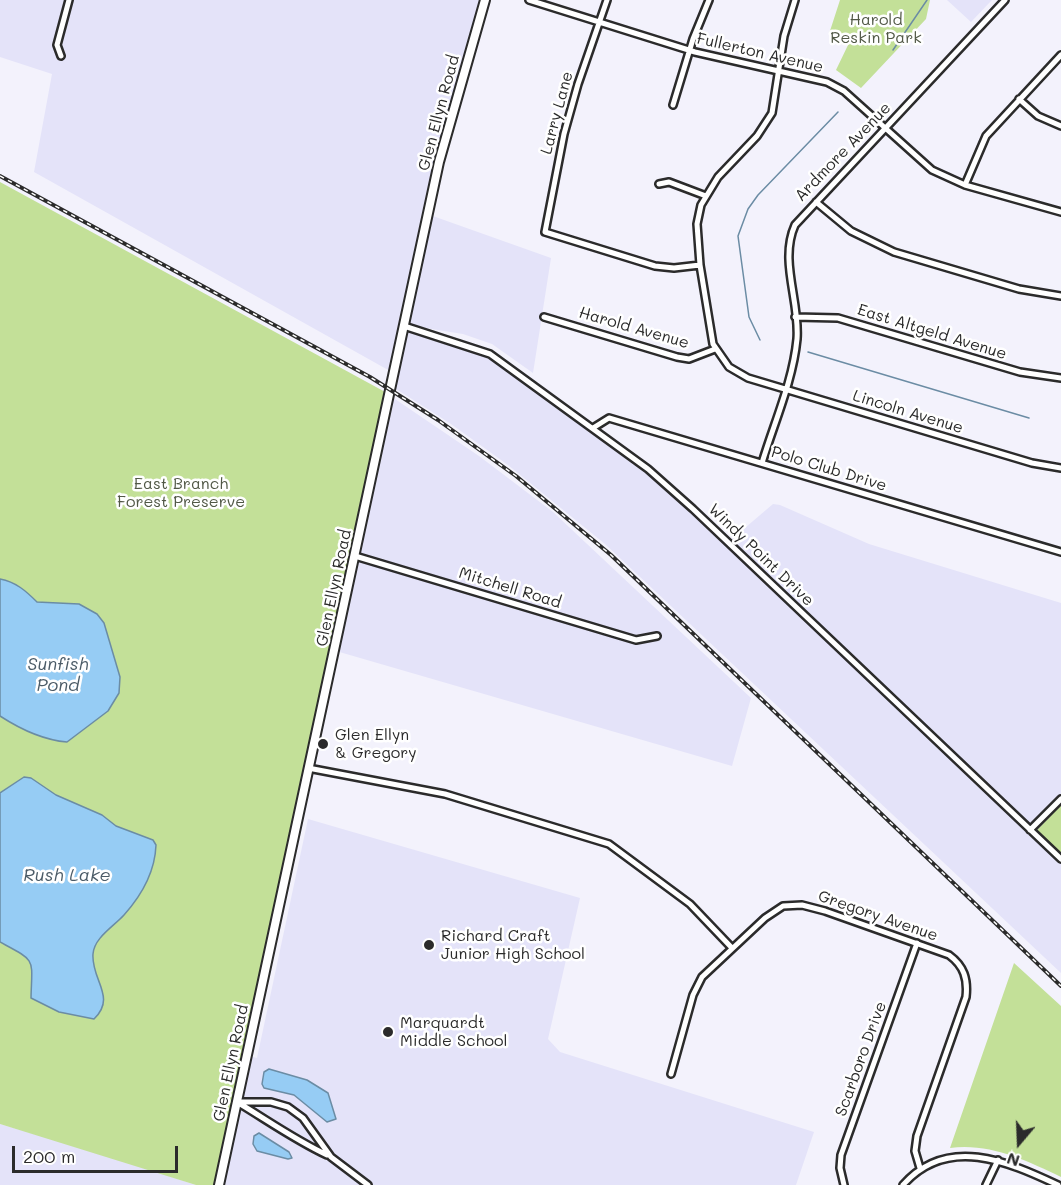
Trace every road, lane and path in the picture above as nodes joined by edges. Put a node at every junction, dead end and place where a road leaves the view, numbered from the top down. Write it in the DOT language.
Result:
graph roads {
  1 [pos="69,0"];
  2 [pos="484,0"];
  3 [pos="529,0"];
  4 [pos="607,0"];
  5 [pos="710,0"];
  6 [pos="795,0"];
  7 [pos="1005,0"];
  8 [pos="599,22"];
  9 [pos="690,50"];
  10 [pos="1061,55"];
  11 [pos="61,56"];
  12 [pos="780,71"];
  13 [pos="1019,99"];
  14 [pos="673,105"];
  15 [pos="1061,126"];
  16 [pos="885,128"];
  17 [pos="659,184"];
  18 [pos="965,185"];
  19 [pos="706,196"];
  20 [pos="816,202"];
  21 [pos="1061,212"];
  22 [pos="700,265"];
  23 [pos="1061,296"];
  24 [pos="544,317"];
  25 [pos="795,317"];
  26 [pos="404,326"];
  27 [pos="715,349"];
  28 [pos="1061,378"];
  29 [pos="784,389"];
  30 [pos="592,429"];
  31 [pos="762,464"];
  32 [pos="1061,468"];
  33 [pos="1061,552"];
  34 [pos="355,556"];
  35 [pos="657,636"];
  36 [pos="308,768"];
  37 [pos="1061,798"];
  38 [pos="1030,830"];
  39 [pos="1061,859"];
  40 [pos="917,943"];
  41 [pos="732,948"];
  42 [pos="671,1074"];
  43 [pos="237,1102"];
  44 [pos="332,1157"];
  45 [pos="998,1160"];
  46 [pos="920,1168"];
  47 [pos="219,1185"];
  48 [pos="368,1185"];
  49 [pos="844,1185"];
  50 [pos="903,1185"];
  51 [pos="986,1185"];
  52 [pos="1058,1185"];
  1 -- 11 [label="street"];
  2 -- 26 [label="street, Glen Ellyn Road"];
  3 -- 8 [label="street, Fullerton Avenue"];
  4 -- 8 [label="street, Larry Lane"];
  5 -- 9 [label="street"];
  6 -- 12 [label="street"];
  7 -- 16 [label="street, Ardmore Avenue"];
  8 -- 9 [label="street, Fullerton Avenue"];
  8 -- 22 [label="street, Larry Lane"];
  9 -- 12 [label="street, Fullerton Avenue"];
  9 -- 14 [label="street"];
  10 -- 13 [label="street"];
  12 -- 16 [label="street, Fullerton Avenue"];
  12 -- 19 [label="street"];
  13 -- 15 [label="street"];
  13 -- 18 [label="street"];
  16 -- 18 [label="street, Fullerton Avenue"];
  16 -- 20 [label="street, Ardmore Avenue"];
  17 -- 19 [label="street"];
  18 -- 21 [label="street, Fullerton Avenue"];
  19 -- 22 [label="street"];
  20 -- 23 [label="street"];
  20 -- 25 [label="street, Ardmore Avenue"];
  22 -- 27 [label="street"];
  24 -- 27 [label="street, Harold Avenue"];
  25 -- 28 [label="street, East Altgeld Avenue"];
  25 -- 29 [label="street, Ardmore Avenue"];
  26 -- 30 [label="street, Windy Point Drive"];
  26 -- 34 [label="street, Glen Ellyn Road"];
  27 -- 29 [label="street, Lincoln Avenue"];
  29 -- 31 [label="street, Ardmore Avenue"];
  29 -- 32 [label="street, Lincoln Avenue"];
  30 -- 31 [label="street, Polo Club Drive"];
  30 -- 38 [label="street, Windy Point Drive"];
  31 -- 33 [label="street, Polo Club Drive"];
  34 -- 35 [label="street, Mitchell Road"];
  34 -- 36 [label="street, Glen Ellyn Road"];
  36 -- 41 [label="street"];
  36 -- 43 [label="street, Glen Ellyn Road"];
  37 -- 38 [label="street"];
  38 -- 39 [label="street, Windy Point Drive"];
  40 -- 41 [label="street, Gregory Avenue"];
  40 -- 46 [label="street, Gregory Avenue"];
  40 -- 49 [label="street, Scarboro Drive"];
  41 -- 42 [label="street, Gregory Avenue"];
  43 -- 44 [label="street"];
  43 -- 44 [label="street"];
  43 -- 47 [label="street, Glen Ellyn Road"];
  44 -- 48 [label="street"];
  45 -- 46 [label="street"];
  45 -- 51 [label="street"];
  45 -- 52 [label="street"];
  46 -- 50 [label="street"];
}
